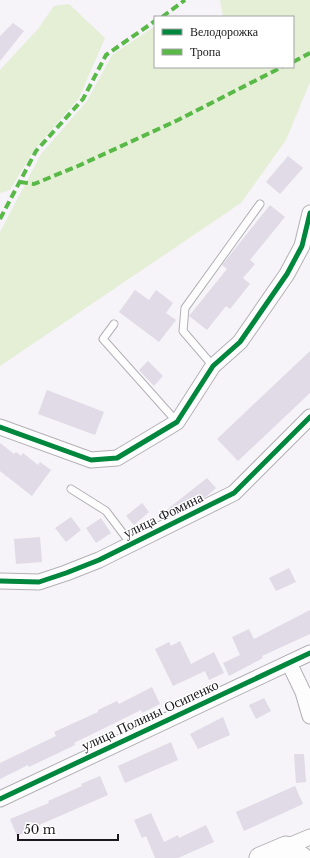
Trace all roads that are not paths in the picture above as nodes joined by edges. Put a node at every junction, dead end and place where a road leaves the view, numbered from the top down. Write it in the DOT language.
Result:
graph roads {
  1 [pos="260,204"];
  2 [pos="310,213"];
  3 [pos="114,324"];
  4 [pos="213,366"];
  5 [pos="310,417"];
  6 [pos="177,422"];
  7 [pos="0,427"];
  8 [pos="71,489"];
  9 [pos="131,544"];
  10 [pos="0,581"];
  11 [pos="310,653"];
  12 [pos="289,663"];
  13 [pos="310,716"];
  14 [pos="0,799"];
  15 [pos="310,837"];
  16 [pos="294,852"];
  17 [pos="260,858"];
  1 -- 4 [label="lane"];
  2 -- 4 [label="street"];
  3 -- 6 [label="lane"];
  4 -- 6 [label="street"];
  5 -- 9 [label="street, улица Фомина"];
  6 -- 7 [label="street"];
  8 -- 9 [label="lane"];
  9 -- 10 [label="street, улица Фомина"];
  11 -- 12 [label="street, улица Полины Осипенко"];
  12 -- 13 [label="street"];
  12 -- 14 [label="street, улица Полины Осипенко"];
  15 -- 16 [label="street"];
  16 -- 17 [label="street"];
}
